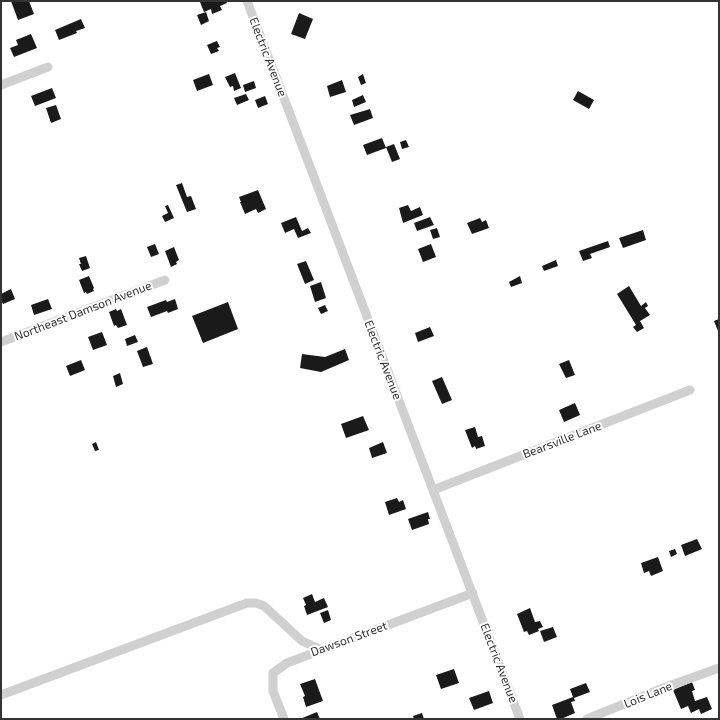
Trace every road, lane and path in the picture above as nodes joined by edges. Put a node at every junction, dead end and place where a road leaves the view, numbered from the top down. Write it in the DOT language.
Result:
graph roads {
  1 [pos="247,1"];
  2 [pos="48,67"];
  3 [pos="1,85"];
  4 [pos="165,280"];
  5 [pos="1,342"];
  6 [pos="690,390"];
  7 [pos="433,490"];
  8 [pos="473,593"];
  9 [pos="322,650"];
  10 [pos="719,668"];
  11 [pos="1,695"];
  12 [pos="284,719"];
  13 [pos="520,719"];
  14 [pos="588,719"];
  1 -- 7 [label="street, Electric Avenue"];
  2 -- 3 [label="street"];
  4 -- 5 [label="street, Northeast Damson Avenue"];
  6 -- 7 [label="street, Bearsville Lane"];
  7 -- 8 [label="street, Electric Avenue"];
  8 -- 9 [label="street, Dawson Street"];
  8 -- 13 [label="street, Electric Avenue"];
  9 -- 11 [label="street"];
  9 -- 12 [label="street, Dawson Street"];
  10 -- 14 [label="street, Lois Lane"];
}
